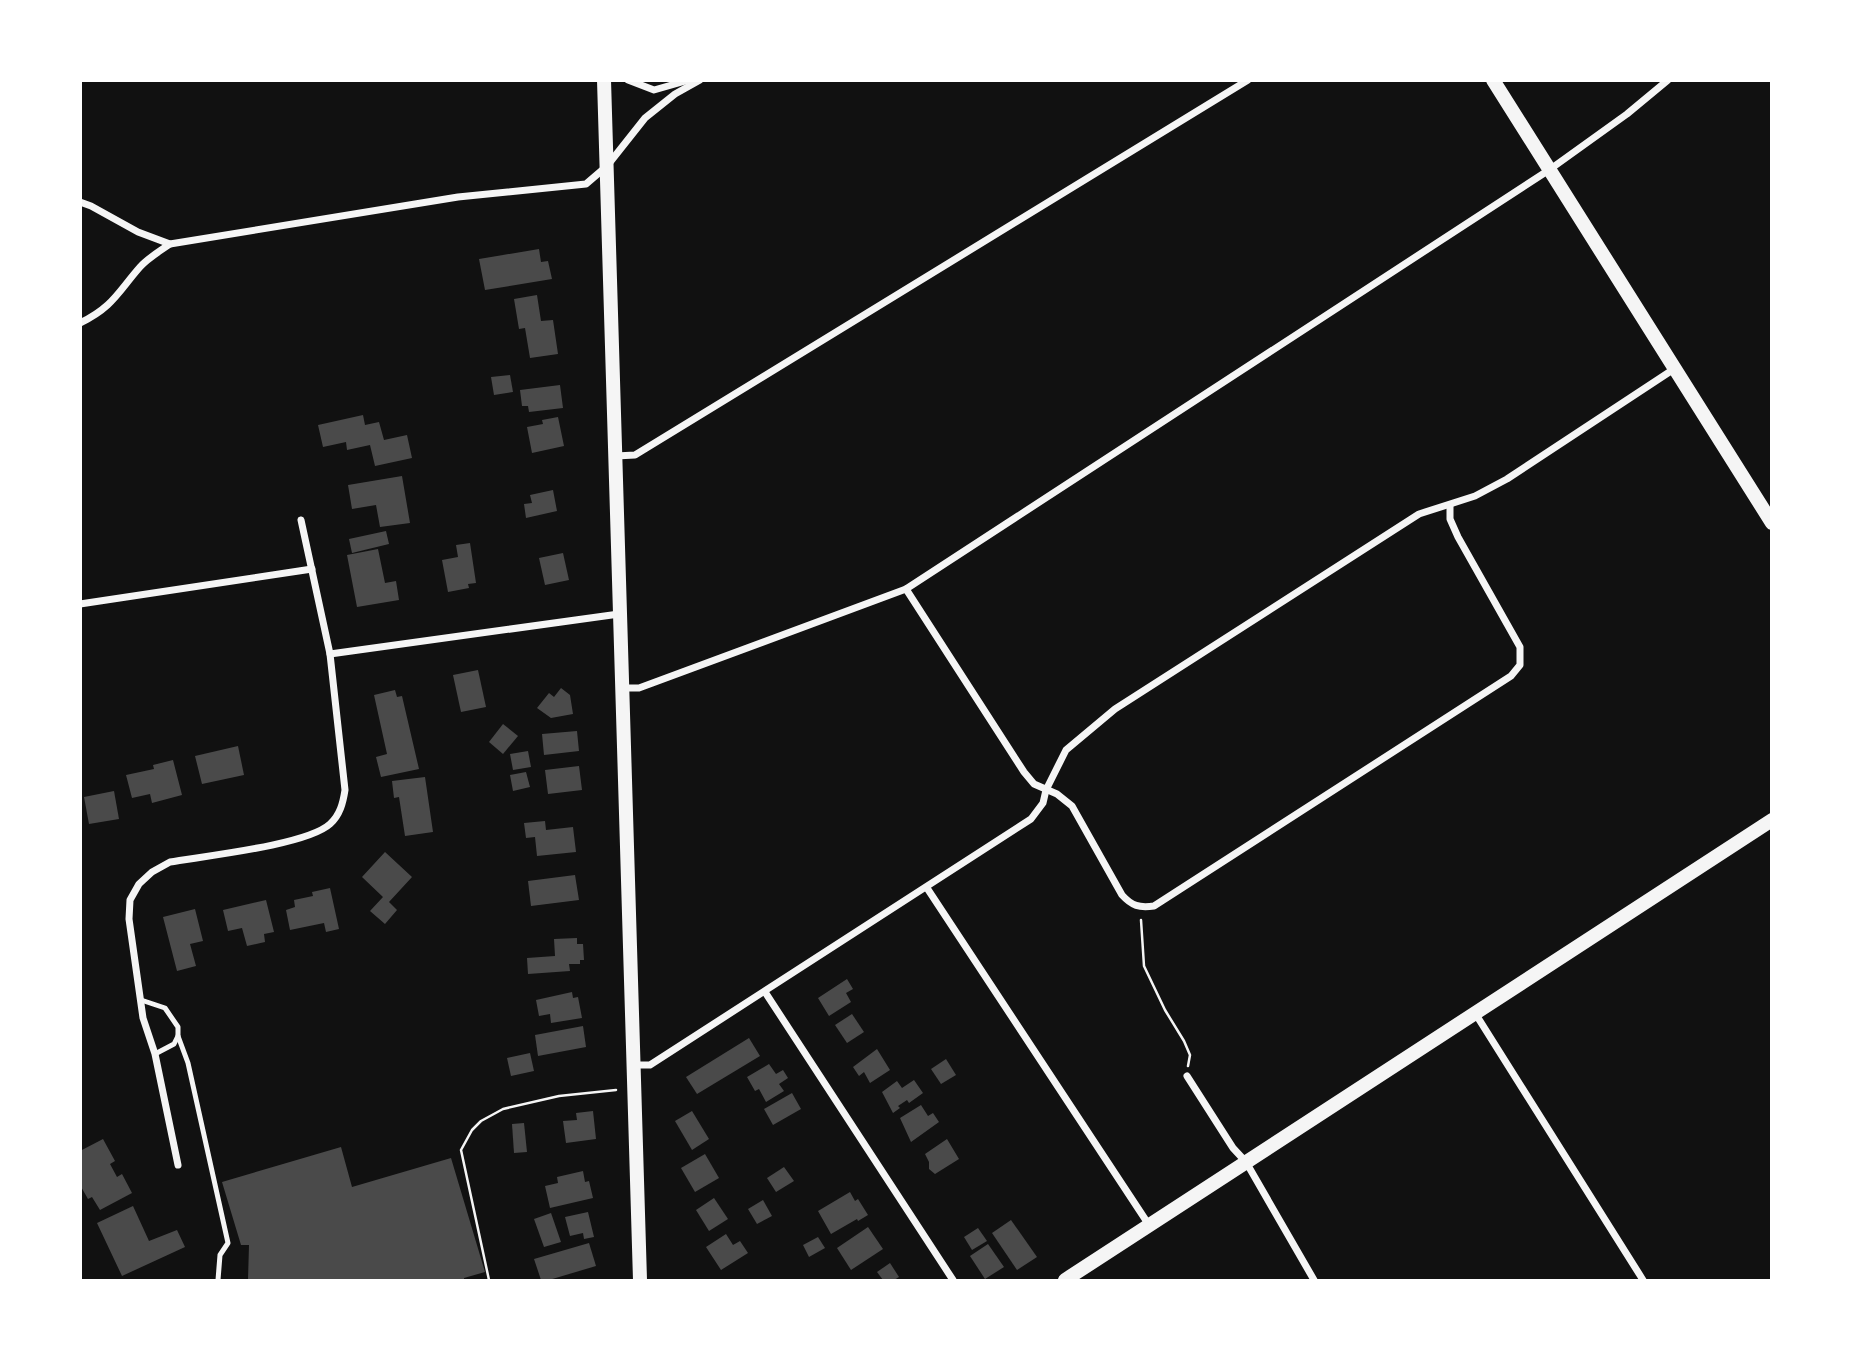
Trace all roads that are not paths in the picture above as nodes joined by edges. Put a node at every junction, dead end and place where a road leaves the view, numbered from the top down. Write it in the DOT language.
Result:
graph roads {
  1 [pos="604,80"];
  2 [pos="628,80"];
  3 [pos="689,80"];
  4 [pos="700,80"];
  5 [pos="1248,80"];
  6 [pos="1493,80"];
  7 [pos="1668,80"];
  8 [pos="607,166"];
  9 [pos="1549,170"];
  10 [pos="80,202"];
  11 [pos="170,244"];
  12 [pos="80,323"];
  13 [pos="1675,368"];
  14 [pos="616,456"];
  15 [pos="1450,505"];
  16 [pos="301,520"];
  17 [pos="1772,523"];
  18 [pos="312,569"];
  19 [pos="906,589"];
  20 [pos="80,604"];
  21 [pos="619,614"];
  22 [pos="330,654"];
  23 [pos="623,688"];
  24 [pos="1046,790"];
  25 [pos="1772,820"];
  26 [pos="926,888"];
  27 [pos="765,992"];
  28 [pos="141,1000"];
  29 [pos="1475,1013"];
  30 [pos="178,1036"];
  31 [pos="155,1054"];
  32 [pos="635,1065"];
  33 [pos="1187,1076"];
  34 [pos="1246,1162"];
  35 [pos="178,1166"];
  36 [pos="1149,1225"];
  37 [pos="218,1280"];
  38 [pos="640,1280"];
  39 [pos="953,1280"];
  40 [pos="1065,1280"];
  41 [pos="1314,1280"];
  42 [pos="1643,1280"];
  1 -- 8 [label="main road"];
  2 -- 3 [label="street"];
  4 -- 8 [label="street"];
  5 -- 14 [label="street"];
  6 -- 9 [label="main road"];
  7 -- 9 [label="street"];
  8 -- 11 [label="street"];
  8 -- 14 [label="main road"];
  9 -- 13 [label="main road"];
  9 -- 19 [label="street"];
  10 -- 11 [label="street"];
  11 -- 12 [label="street"];
  13 -- 15 [label="street"];
  13 -- 17 [label="main road"];
  14 -- 21 [label="main road"];
  15 -- 24 [label="street"];
  15 -- 24 [label="street"];
  16 -- 18 [label="street"];
  18 -- 20 [label="street"];
  18 -- 22 [label="street"];
  19 -- 23 [label="street"];
  19 -- 24 [label="street"];
  21 -- 22 [label="street"];
  21 -- 23 [label="main road"];
  22 -- 28 [label="street"];
  23 -- 32 [label="main road"];
  24 -- 26 [label="street"];
  25 -- 29 [label="main road"];
  26 -- 27 [label="street"];
  26 -- 36 [label="street"];
  27 -- 32 [label="street"];
  27 -- 39 [label="street"];
  28 -- 30 [label="lane"];
  28 -- 31 [label="street"];
  29 -- 34 [label="main road"];
  29 -- 42 [label="street"];
  30 -- 31 [label="lane"];
  30 -- 37 [label="lane"];
  31 -- 35 [label="street"];
  32 -- 38 [label="main road"];
  33 -- 34 [label="street"];
  34 -- 36 [label="main road"];
  34 -- 41 [label="street"];
  36 -- 40 [label="main road"];
}
